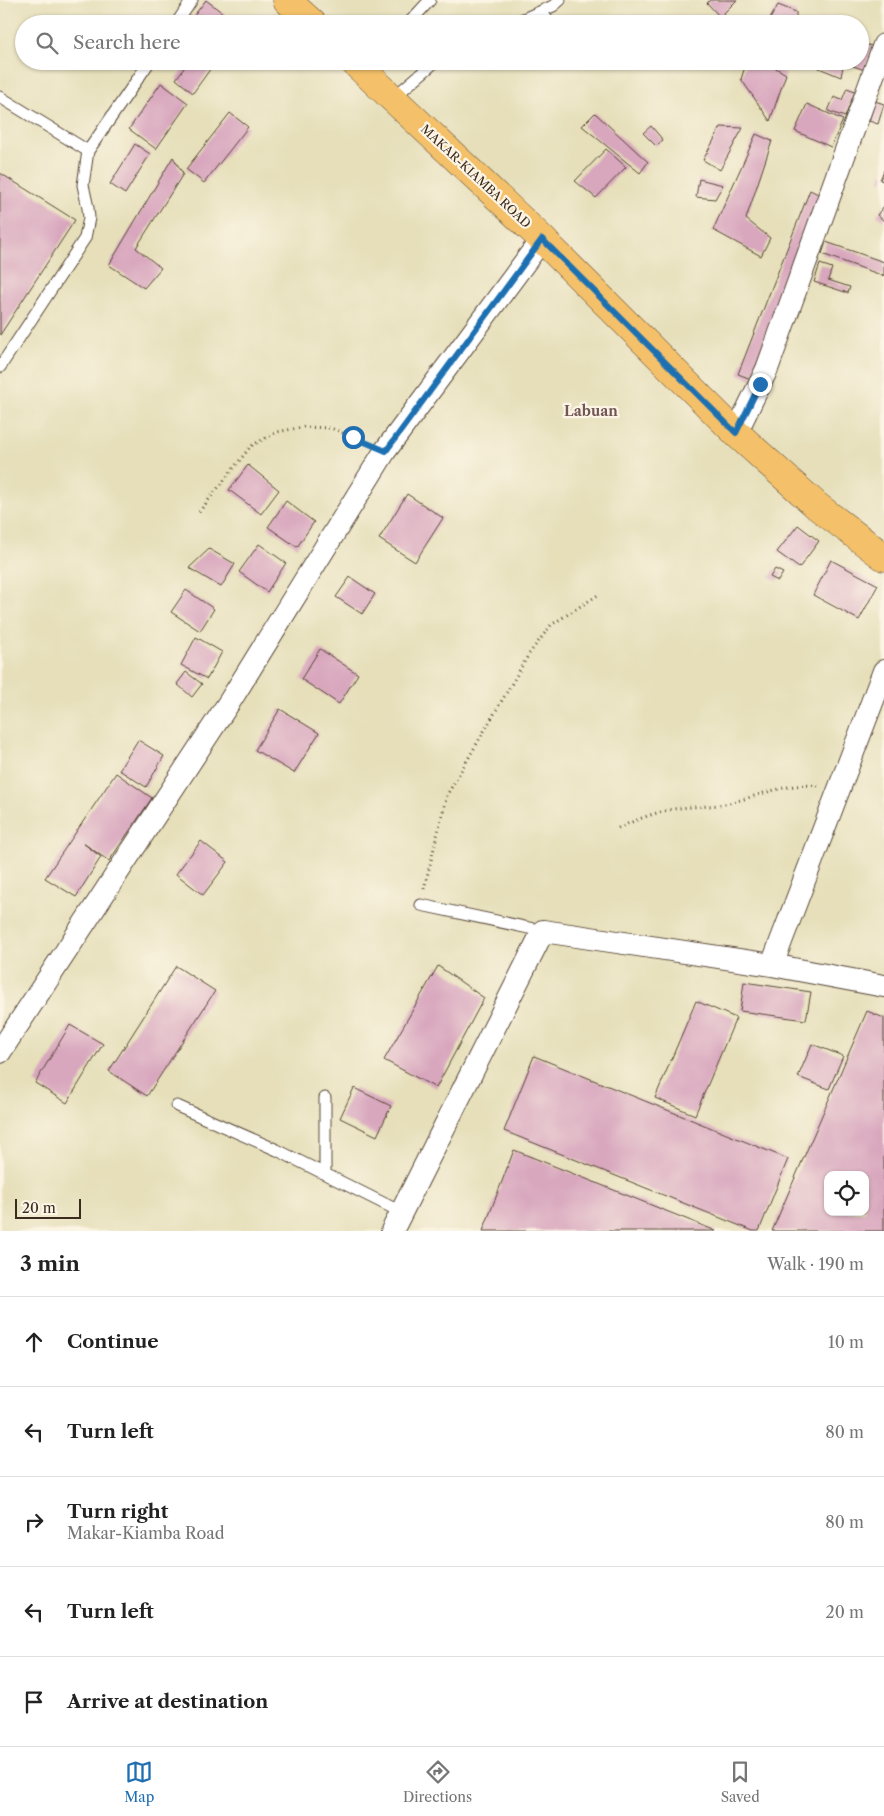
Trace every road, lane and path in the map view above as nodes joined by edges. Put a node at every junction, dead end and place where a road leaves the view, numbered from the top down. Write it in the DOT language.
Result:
graph roads {
  1 [pos="192,0"];
  2 [pos="287,0"];
  3 [pos="430,0"];
  4 [pos="560,0"];
  5 [pos="541,12"];
  6 [pos="182,15"];
  7 [pos="303,15"];
  8 [pos="416,15"];
  9 [pos="534,15"];
  10 [pos="544,15"];
  11 [pos="884,44"];
  12 [pos="144,70"];
  13 [pos="363,70"];
  14 [pos="426,70"];
  15 [pos="0,97"];
  16 [pos="393,98"];
  17 [pos="88,151"];
  18 [pos="542,239"];
  19 [pos="0,367"];
  20 [pos="736,433"];
  21 [pos="386,451"];
  22 [pos="199,512"];
  23 [pos="884,557"];
  24 [pos="598,595"];
  25 [pos="884,671"];
  26 [pos="839,789"];
  27 [pos="618,828"];
  28 [pos="421,905"];
  29 [pos="543,931"];
  30 [pos="772,965"];
  31 [pos="884,986"];
  32 [pos="0,1052"];
  33 [pos="325,1098"];
  34 [pos="177,1106"];
  35 [pos="325,1174"];
  36 [pos="397,1221"];
  1 -- 6 [label="lane"];
  2 -- 7 [label="main road"];
  3 -- 8 [label="lane"];
  4 -- 5 [label="lane"];
  5 -- 9 [label="lane"];
  5 -- 10 [label="lane"];
  11 -- 20 [label="street"];
  12 -- 17 [label="lane"];
  13 -- 16 [label="main road, MAKAR-KIAMBA ROAD"];
  14 -- 16 [label="lane"];
  15 -- 17 [label="lane"];
  16 -- 18 [label="main road, MAKAR-KIAMBA ROAD"];
  17 -- 19 [label="lane"];
  18 -- 20 [label="main road, MAKAR-KIAMBA ROAD"];
  18 -- 21 [label="street"];
  20 -- 23 [label="main road, MAKAR-KIAMBA ROAD"];
  21 -- 22 [label="path"];
  21 -- 32 [label="street"];
  24 -- 28 [label="path"];
  25 -- 26 [label="street"];
  26 -- 27 [label="path"];
  26 -- 30 [label="street"];
  28 -- 29 [label="lane"];
  29 -- 30 [label="street"];
  29 -- 36 [label="street"];
  30 -- 31 [label="street"];
  33 -- 35 [label="lane"];
  34 -- 35 [label="lane"];
  35 -- 36 [label="lane"];
}
